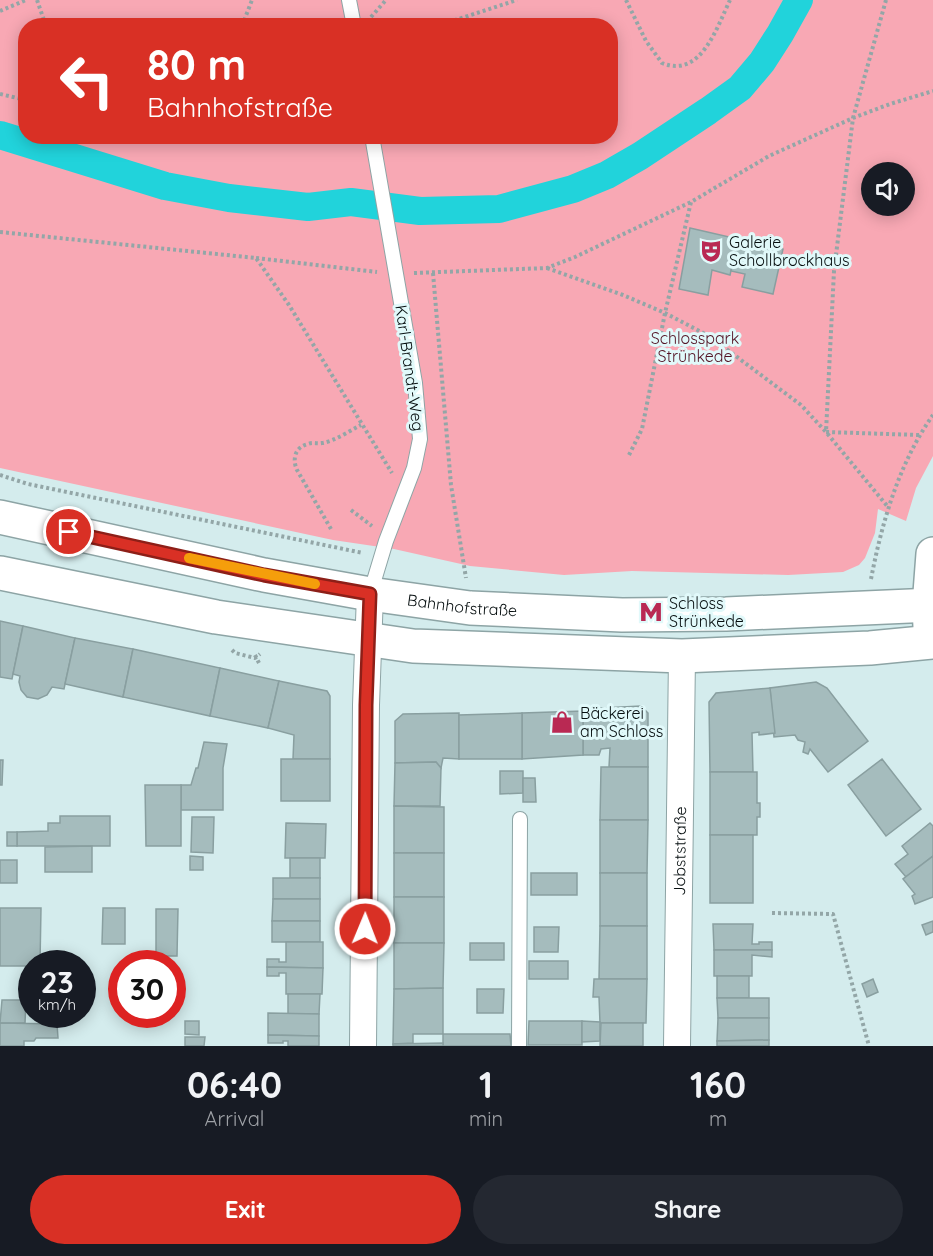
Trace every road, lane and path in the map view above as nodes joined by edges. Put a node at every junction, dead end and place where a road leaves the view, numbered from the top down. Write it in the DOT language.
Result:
graph roads {
  1 [pos="26,0"];
  2 [pos="37,0"];
  3 [pos="252,0"];
  4 [pos="349,0"];
  5 [pos="517,0"];
  6 [pos="626,0"];
  7 [pos="730,0"];
  8 [pos="886,0"];
  9 [pos="0,10"];
  10 [pos="43,18"];
  11 [pos="245,18"];
  12 [pos="352,18"];
  13 [pos="462,18"];
  14 [pos="933,91"];
  15 [pos="0,94"];
  16 [pos="18,98"];
  17 [pos="853,118"];
  18 [pos="373,144"];
  19 [pos="691,202"];
  20 [pos="0,232"];
  21 [pos="256,258"];
  22 [pos="394,268"];
  23 [pos="547,268"];
  24 [pos="433,273"];
  25 [pos="666,313"];
  26 [pos="933,415"];
  27 [pos="361,425"];
  28 [pos="826,432"];
  29 [pos="919,435"];
  30 [pos="629,455"];
  31 [pos="0,475"];
  32 [pos="405,494"];
  33 [pos="888,507"];
  34 [pos="0,517"];
  35 [pos="331,529"];
  36 [pos="933,554"];
  37 [pos="381,557"];
  38 [pos="0,573"];
  39 [pos="455,576"];
  40 [pos="869,587"];
  41 [pos="470,588"];
  42 [pos="370,594"];
  43 [pos="931,605"];
  44 [pos="368,641"];
  45 [pos="932,645"];
  46 [pos="682,656"];
  47 [pos="255,657"];
  48 [pos="259,663"];
  49 [pos="520,819"];
  50 [pos="772,913"];
  51 [pos="363,1046"];
  52 [pos="519,1046"];
  53 [pos="676,1046"];
  54 [pos="869,1046"];
  1 -- 9 [label="path"];
  2 -- 10 [label="path"];
  3 -- 11 [label="path"];
  4 -- 12 [label="lane"];
  5 -- 13 [label="path"];
  6 -- 7 [label="path"];
  8 -- 17 [label="path"];
  14 -- 17 [label="path"];
  15 -- 16 [label="path"];
  17 -- 19 [label="path"];
  17 -- 28 [label="path"];
  18 -- 22 [label="lane, Karl-Brandt-Weg"];
  19 -- 23 [label="path"];
  19 -- 25 [label="path"];
  20 -- 21 [label="path"];
  21 -- 22 [label="path"];
  21 -- 27 [label="path"];
  22 -- 24 [label="path"];
  22 -- 32 [label="lane, Karl-Brandt-Weg"];
  23 -- 24 [label="path"];
  23 -- 25 [label="path"];
  24 -- 41 [label="path"];
  25 -- 28 [label="path"];
  25 -- 30 [label="path"];
  26 -- 29 [label="path"];
  27 -- 32 [label="path"];
  27 -- 35 [label="path"];
  28 -- 29 [label="path"];
  28 -- 33 [label="path"];
  29 -- 33 [label="path"];
  31 -- 37 [label="path"];
  32 -- 37 [label="lane, Karl-Brandt-Weg"];
  33 -- 40 [label="path"];
  34 -- 42 [label="street, Bahnhofstraße"];
  36 -- 43 [label="street"];
  37 -- 42 [label="lane, Karl-Brandt-Weg"];
  38 -- 44 [label="street"];
  39 -- 41 [label="path"];
  41 -- 42 [label="street, Bahnhofstraße"];
  41 -- 43 [label="street, Bahnhofstraße"];
  42 -- 44 [label="street"];
  43 -- 45 [label="street"];
  44 -- 46 [label="street"];
  44 -- 51 [label="street"];
  45 -- 46 [label="street"];
  46 -- 53 [label="street, Jobststraße"];
  47 -- 48 [label="path"];
  49 -- 52 [label="lane"];
  50 -- 54 [label="path"];
}
